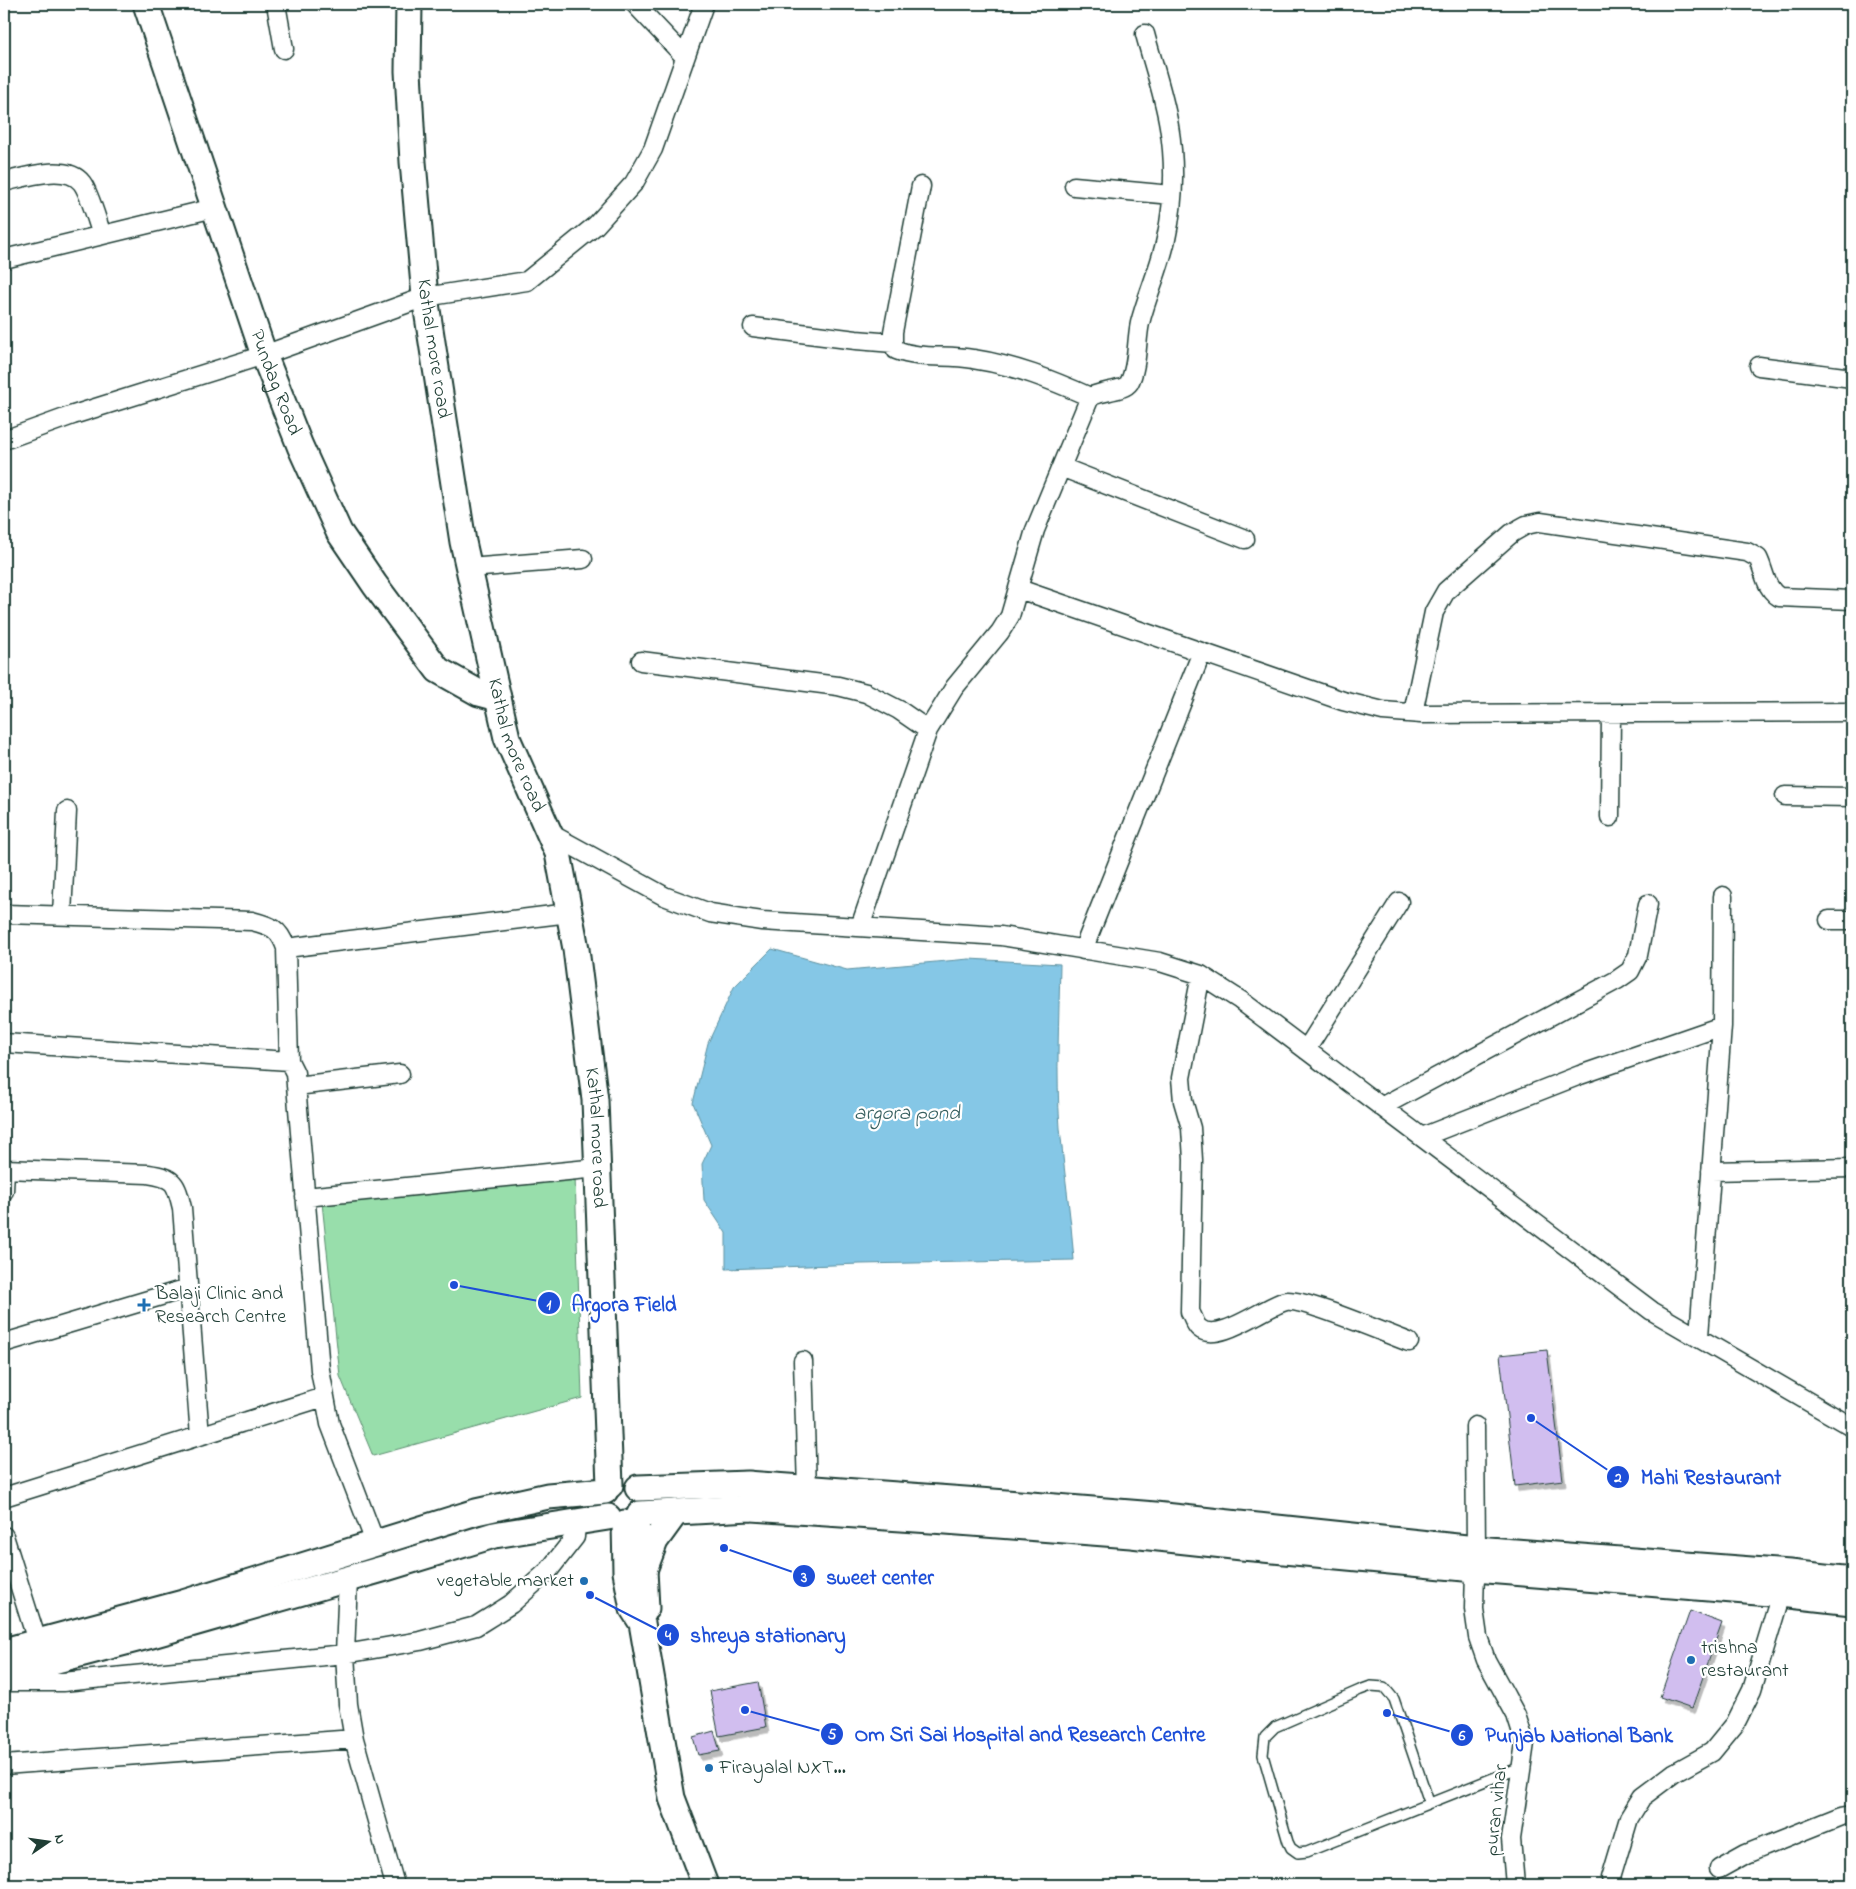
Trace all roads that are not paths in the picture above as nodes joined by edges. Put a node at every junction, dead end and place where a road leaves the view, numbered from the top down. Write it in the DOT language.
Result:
graph roads {
  1 [pos="146,4"];
  2 [pos="276,4"];
  3 [pos="409,4"];
  4 [pos="635,4"];
  5 [pos="704,4"];
  6 [pos="1145,34"];
  7 [pos="284,49"];
  8 [pos="685,57"];
  9 [pos="4,182"];
  10 [pos="921,186"];
  11 [pos="1074,186"];
  12 [pos="1172,195"];
  13 [pos="214,208"];
  14 [pos="102,235"];
  15 [pos="4,259"];
  16 [pos="425,297"];
  17 [pos="753,327"];
  18 [pos="893,343"];
  19 [pos="264,355"];
  20 [pos="1759,366"];
  21 [pos="1852,378"];
  22 [pos="1090,397"];
  23 [pos="4,440"];
  24 [pos="1061,467"];
  25 [pos="1244,539"];
  26 [pos="583,559"];
  27 [pos="469,568"];
  28 [pos="1018,589"];
  29 [pos="1852,600"];
  30 [pos="1202,652"];
  31 [pos="641,661"];
  32 [pos="498,698"];
  33 [pos="1852,712"];
  34 [pos="1412,714"];
  35 [pos="1611,714"];
  36 [pos="928,730"];
  37 [pos="1785,796"];
  38 [pos="1852,797"];
  39 [pos="66,811"];
  40 [pos="1610,817"];
  41 [pos="549,833"];
  42 [pos="1723,896"];
  43 [pos="1399,902"];
  44 [pos="1648,904"];
  45 [pos="569,913"];
  46 [pos="4,914"];
  47 [pos="62,916"];
  48 [pos="1829,920"];
  49 [pos="1852,920"];
  50 [pos="860,927"];
  51 [pos="286,948"];
  52 [pos="1083,950"];
  53 [pos="1200,975"];
  54 [pos="1722,1026"];
  55 [pos="4,1043"];
  56 [pos="1306,1050"];
  57 [pos="289,1061"];
  58 [pos="400,1074"];
  59 [pos="296,1086"];
  60 [pos="1381,1107"];
  61 [pos="1422,1137"];
  62 [pos="598,1168"];
  63 [pos="1852,1168"];
  64 [pos="4,1169"];
  65 [pos="1711,1171"];
  66 [pos="4,1191"];
  67 [pos="306,1197"];
  68 [pos="188,1288"];
  69 [pos="1699,1336"];
  70 [pos="1408,1342"];
  71 [pos="4,1343"];
  72 [pos="803,1362"];
  73 [pos="324,1397"];
  74 [pos="1475,1426"];
  75 [pos="1852,1426"];
  76 [pos="200,1436"];
  77 [pos="608,1488"];
  78 [pos="638,1488"];
  79 [pos="807,1489"];
  80 [pos="4,1498"];
  81 [pos="676,1512"];
  82 [pos="627,1518"];
  83 [pos="576,1521"];
  84 [pos="4,1536"];
  85 [pos="375,1542"];
  86 [pos="1476,1559"];
  87 [pos="644,1570"];
  88 [pos="348,1578"];
  89 [pos="1852,1580"];
  90 [pos="1781,1594"];
  91 [pos="1852,1602"];
  92 [pos="642,1623"];
  93 [pos="37,1641"];
  94 [pos="4,1651"];
  95 [pos="345,1654"];
  96 [pos="4,1674"];
  97 [pos="4,1682"];
  98 [pos="354,1739"];
  99 [pos="4,1765"];
  100 [pos="1523,1766"];
  101 [pos="1428,1802"];
  102 [pos="1852,1814"];
  103 [pos="1719,1870"];
  104 [pos="1611,1878"];
  105 [pos="395,1885"];
  106 [pos="705,1885"];
  107 [pos="1515,1885"];
  1 -- 13 [label="main road, Pundag Road"];
  2 -- 7 [label="street"];
  3 -- 16 [label="main road, Kathal more road"];
  4 -- 8 [label="street"];
  5 -- 8 [label="street"];
  6 -- 12 [label="street"];
  8 -- 16 [label="street"];
  9 -- 14 [label="street"];
  10 -- 18 [label="street"];
  11 -- 12 [label="street"];
  12 -- 22 [label="street"];
  13 -- 14 [label="street"];
  13 -- 19 [label="main road, Pundag Road"];
  14 -- 15 [label="street"];
  16 -- 19 [label="street"];
  16 -- 27 [label="main road, Kathal more road"];
  17 -- 18 [label="street"];
  18 -- 22 [label="street"];
  19 -- 23 [label="street"];
  19 -- 32 [label="main road, Pundag Road"];
  20 -- 21 [label="street"];
  22 -- 24 [label="street"];
  24 -- 25 [label="street"];
  24 -- 28 [label="street"];
  26 -- 27 [label="street"];
  27 -- 32 [label="main road, Kathal more road"];
  28 -- 30 [label="street"];
  28 -- 36 [label="street"];
  29 -- 34 [label="street"];
  30 -- 34 [label="street"];
  30 -- 52 [label="street"];
  31 -- 36 [label="street"];
  32 -- 41 [label="main road, Kathal more road"];
  33 -- 35 [label="street"];
  34 -- 35 [label="street"];
  35 -- 40 [label="street"];
  36 -- 50 [label="street"];
  37 -- 38 [label="street"];
  39 -- 47 [label="street"];
  41 -- 45 [label="main road, Kathal more road"];
  41 -- 50 [label="street"];
  42 -- 54 [label="street"];
  43 -- 56 [label="street"];
  44 -- 60 [label="street"];
  45 -- 51 [label="street"];
  45 -- 62 [label="main road, Kathal more road"];
  46 -- 47 [label="street"];
  47 -- 51 [label="street"];
  48 -- 49 [label="street"];
  50 -- 52 [label="street"];
  51 -- 57 [label="street"];
  52 -- 53 [label="street"];
  53 -- 56 [label="street"];
  53 -- 70 [label="street"];
  54 -- 61 [label="street"];
  54 -- 65 [label="street"];
  55 -- 57 [label="street"];
  56 -- 60 [label="street"];
  57 -- 59 [label="street"];
  58 -- 59 [label="street"];
  59 -- 67 [label="street"];
  60 -- 61 [label="street"];
  61 -- 69 [label="street"];
  62 -- 67 [label="street"];
  62 -- 77 [label="main road, Kathal more road"];
  63 -- 65 [label="street"];
  64 -- 66 [label="street"];
  64 -- 68 [label="street"];
  65 -- 69 [label="street"];
  67 -- 73 [label="street"];
  68 -- 71 [label="street"];
  68 -- 76 [label="street"];
  69 -- 75 [label="street"];
  72 -- 79 [label="street"];
  73 -- 76 [label="street"];
  73 -- 85 [label="street"];
  74 -- 86 [label="street, puran vihar"];
  76 -- 80 [label="street"];
  77 -- 78 [label="main road"];
  77 -- 82 [label="main road"];
  77 -- 85 [label="main road"];
  78 -- 79 [label="main road"];
  78 -- 82 [label="main road"];
  79 -- 86 [label="main road"];
  81 -- 82 [label="main road"];
  81 -- 86 [label="main road"];
  81 -- 87 [label="main road"];
  82 -- 83 [label="main road"];
  82 -- 87 [label="main road"];
  82 -- 92 [label="main road"];
  83 -- 88 [label="main road"];
  83 -- 95 [label="street"];
  84 -- 93 [label="street"];
  85 -- 93 [label="main road"];
  86 -- 89 [label="main road"];
  86 -- 90 [label="main road"];
  86 -- 100 [label="street, puran vihar"];
  87 -- 92 [label="main road"];
  88 -- 95 [label="street"];
  88 -- 96 [label="main road"];
  90 -- 91 [label="main road"];
  90 -- 104 [label="street"];
  92 -- 106 [label="main road"];
  93 -- 94 [label="main road"];
  95 -- 97 [label="street"];
  95 -- 98 [label="street"];
  98 -- 99 [label="street"];
  98 -- 105 [label="street"];
  100 -- 101 [label="lane"];
  100 -- 107 [label="street, puran vihar"];
  101 -- 101 [label="lane"];
  102 -- 103 [label="street"];
}
